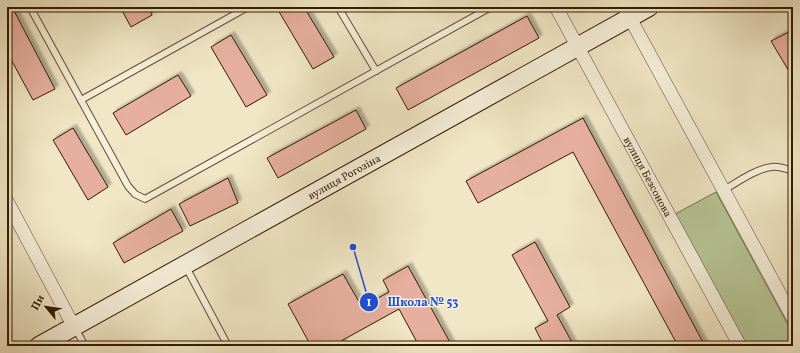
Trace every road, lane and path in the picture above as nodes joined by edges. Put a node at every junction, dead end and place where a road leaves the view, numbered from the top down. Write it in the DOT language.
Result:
graph roads {
  1 [pos="30,7"];
  2 [pos="248,7"];
  3 [pos="338,7"];
  4 [pos="491,7"];
  5 [pos="556,7"];
  6 [pos="649,7"];
  7 [pos="627,12"];
  8 [pos="578,46"];
  9 [pos="376,71"];
  10 [pos="81,100"];
  11 [pos="793,172"];
  12 [pos="724,190"];
  13 [pos="7,201"];
  14 [pos="185,265"];
  15 [pos="793,318"];
  16 [pos="74,327"];
  17 [pos="39,346"];
  18 [pos="85,346"];
  19 [pos="228,346"];
  20 [pos="740,346"];
  1 -- 10 [label="lane"];
  2 -- 10 [label="lane"];
  3 -- 9 [label="lane"];
  4 -- 9 [label="lane"];
  5 -- 8 [label="street, вулиця Безсонова"];
  6 -- 7 [label="street, вулиця Рогозіна"];
  7 -- 8 [label="street, вулиця Рогозіна"];
  7 -- 12 [label="street"];
  8 -- 14 [label="street, вулиця Рогозіна"];
  8 -- 20 [label="street, вулиця Безсонова"];
  9 -- 10 [label="lane"];
  11 -- 12 [label="lane"];
  12 -- 15 [label="street"];
  13 -- 16 [label="street"];
  14 -- 16 [label="street, вулиця Рогозіна"];
  14 -- 19 [label="lane"];
  16 -- 17 [label="street, вулиця Рогозіна"];
  16 -- 18 [label="lane"];
}
